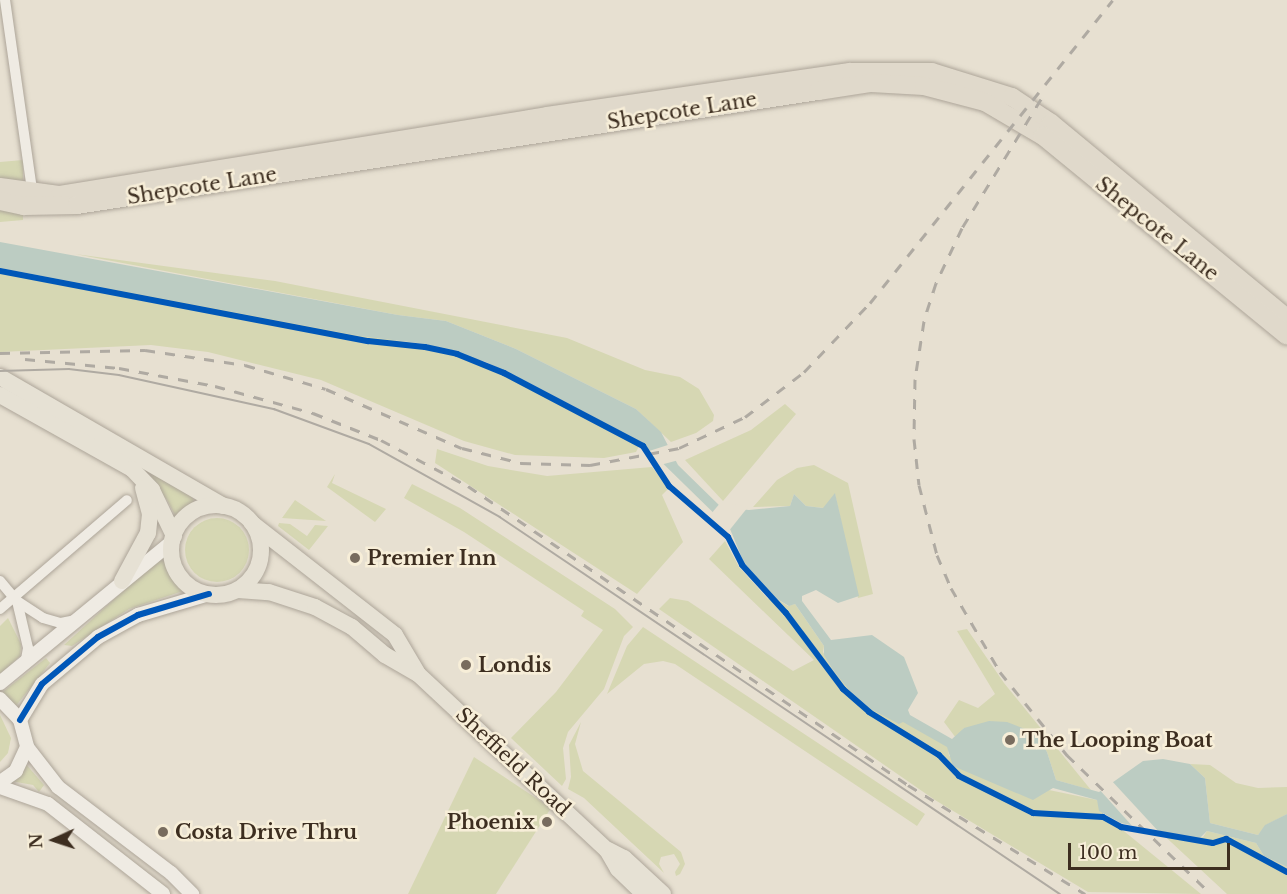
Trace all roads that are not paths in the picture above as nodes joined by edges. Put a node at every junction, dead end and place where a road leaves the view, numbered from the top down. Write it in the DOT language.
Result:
graph roads {
  1 [pos="4,0"];
  2 [pos="0,187"];
  3 [pos="33,200"];
  4 [pos="0,201"];
  5 [pos="1287,318"];
  6 [pos="1287,336"];
  7 [pos="0,377"];
  8 [pos="0,395"];
  9 [pos="81,429"];
  10 [pos="138,475"];
  11 [pos="127,500"];
  12 [pos="223,506"];
  13 [pos="252,524"];
  14 [pos="173,538"];
  15 [pos="0,581"];
  16 [pos="122,581"];
  17 [pos="238,590"];
  18 [pos="209,594"];
  19 [pos="15,599"];
  20 [pos="0,609"];
  21 [pos="78,619"];
  22 [pos="25,665"];
  23 [pos="418,674"];
  24 [pos="0,683"];
  25 [pos="0,699"];
  26 [pos="20,720"];
  27 [pos="27,747"];
  28 [pos="0,785"];
  29 [pos="117,833"];
  30 [pos="607,850"];
  31 [pos="143,877"];
  32 [pos="178,879"];
  33 [pos="188,893"];
  34 [pos="163,894"];
  35 [pos="172,894"];
  36 [pos="644,894"];
  37 [pos="663,894"];
  1 -- 3 [label="street"];
  2 -- 3 [label="highway, Shepcote Lane"];
  3 -- 4 [label="highway, Shepcote Lane"];
  3 -- 5 [label="highway, Shepcote Lane"];
  3 -- 6 [label="highway, Shepcote Lane"];
  7 -- 9 [label="main road"];
  8 -- 9 [label="main road"];
  9 -- 10 [label="main road"];
  9 -- 12 [label="main road"];
  10 -- 14 [label="main road"];
  10 -- 16 [label="main road"];
  11 -- 19 [label="street"];
  12 -- 13 [label="main road"];
  12 -- 14 [label="main road"];
  13 -- 17 [label="main road"];
  13 -- 23 [label="main road"];
  14 -- 16 [label="street"];
  14 -- 18 [label="main road"];
  15 -- 19 [label="street"];
  16 -- 21 [label="street"];
  17 -- 18 [label="main road"];
  17 -- 23 [label="main road"];
  18 -- 26 [label="street"];
  19 -- 20 [label="street"];
  19 -- 21 [label="street"];
  19 -- 22 [label="street"];
  21 -- 22 [label="street"];
  22 -- 24 [label="street"];
  23 -- 30 [label="main road, Sheffield Road"];
  25 -- 26 [label="street"];
  26 -- 27 [label="street"];
  27 -- 28 [label="street"];
  27 -- 29 [label="street"];
  28 -- 31 [label="street"];
  29 -- 31 [label="street"];
  29 -- 32 [label="street"];
  30 -- 36 [label="main road, Sheffield Road"];
  30 -- 37 [label="main road, Sheffield Road"];
  31 -- 34 [label="street"];
  32 -- 33 [label="street"];
  32 -- 35 [label="street"];
}
